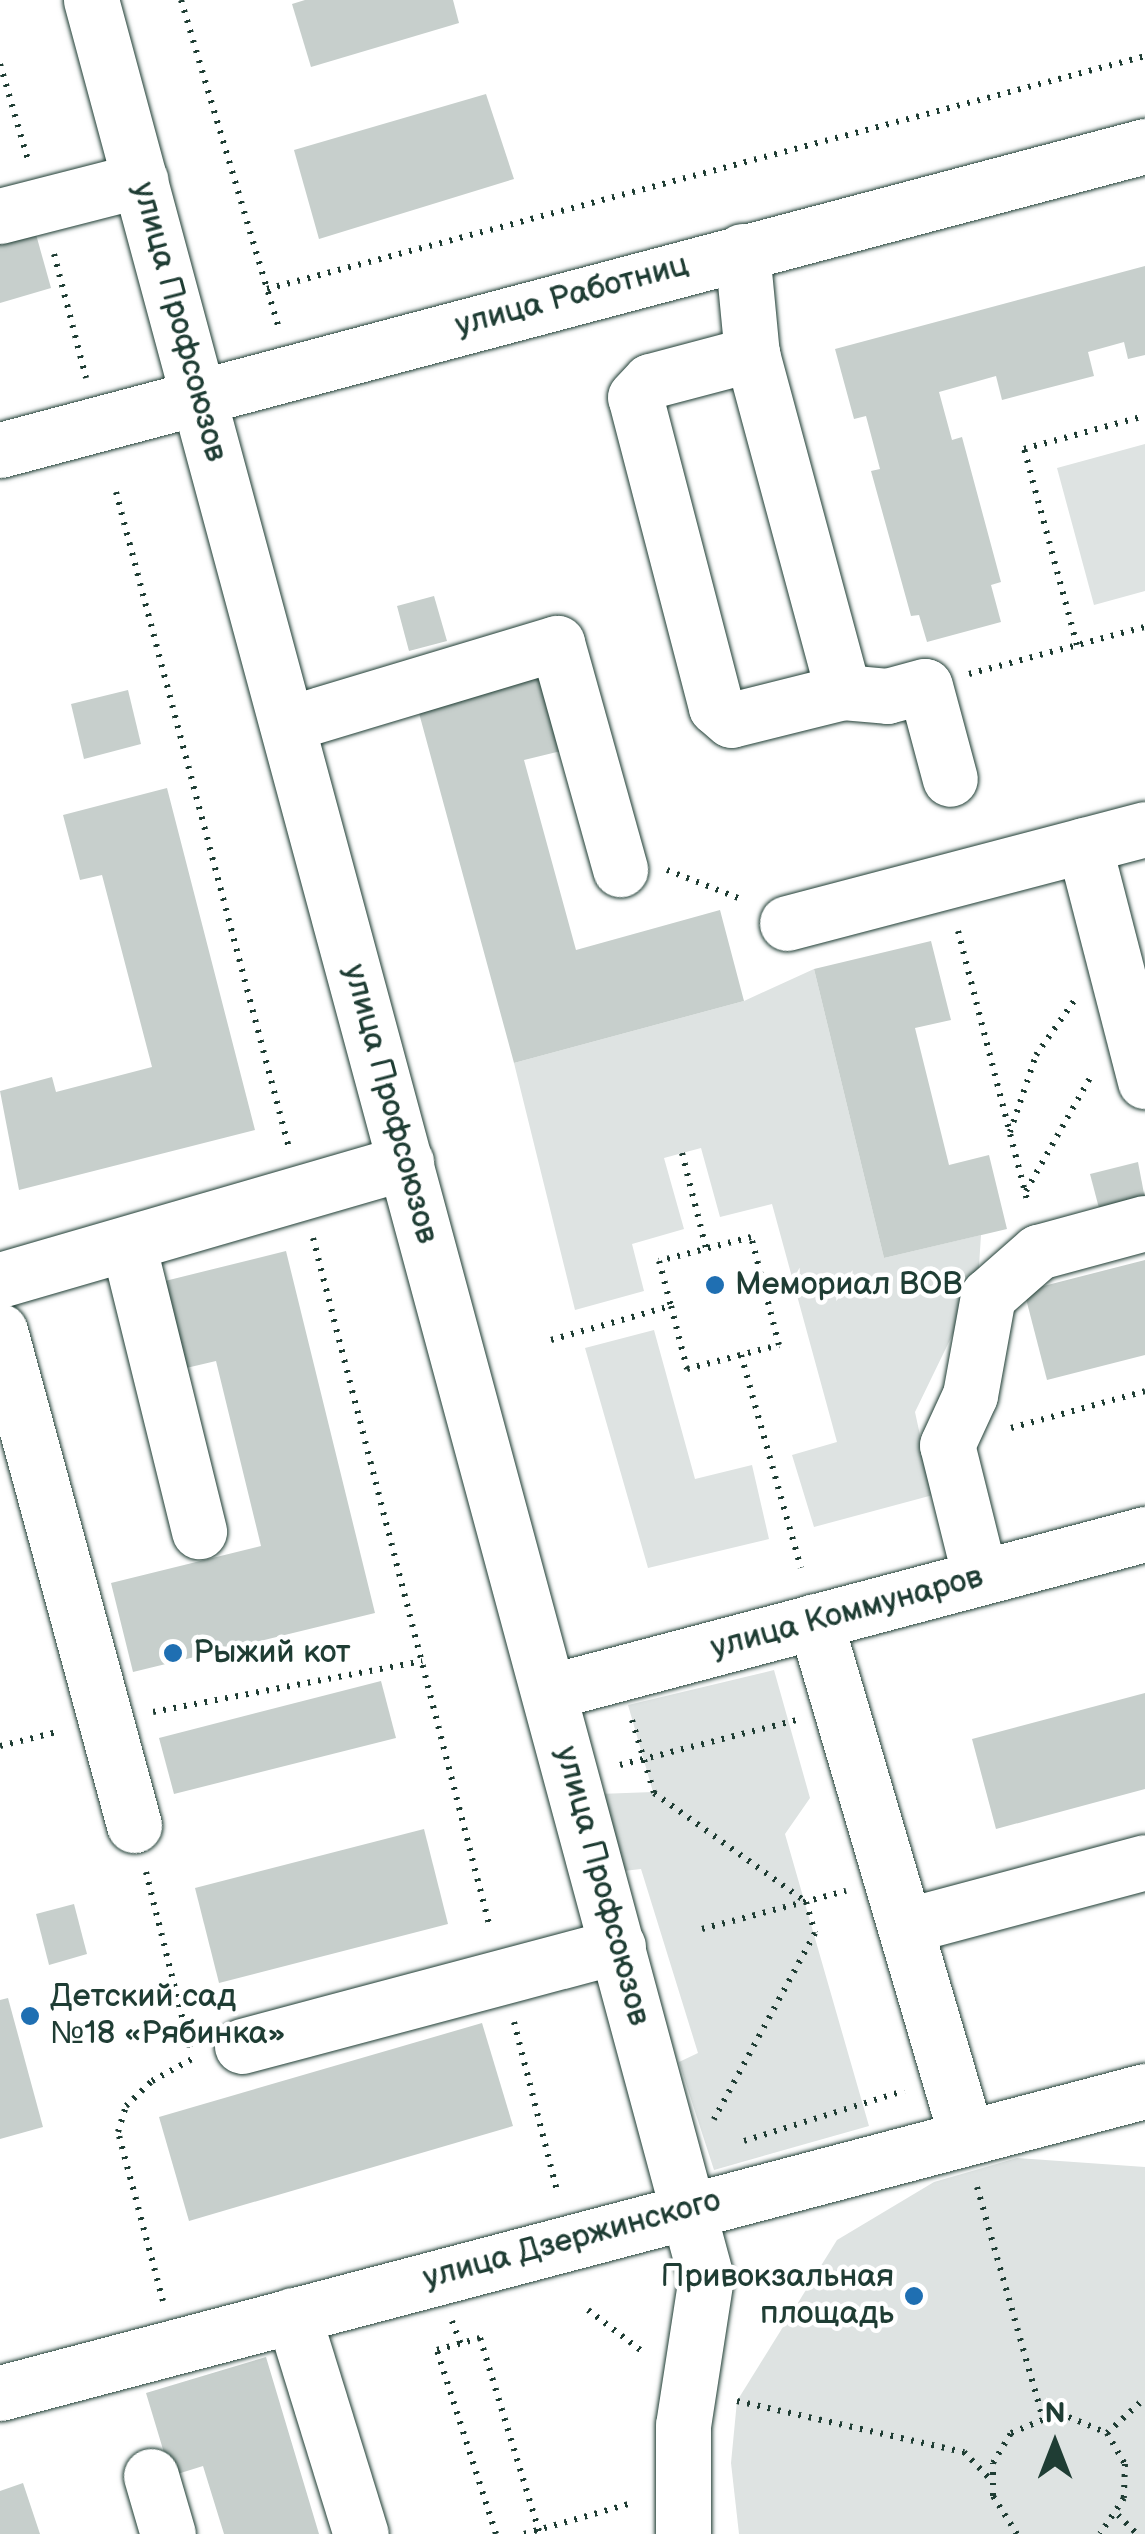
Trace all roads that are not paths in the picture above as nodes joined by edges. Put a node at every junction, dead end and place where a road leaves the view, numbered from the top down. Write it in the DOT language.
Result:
graph roads {
  1 [pos="92,0"];
  2 [pos="1145,146"];
  3 [pos="140,180"];
  4 [pos="0,216"];
  5 [pos="742,251"];
  6 [pos="752,354"];
  7 [pos="198,394"];
  8 [pos="0,450"];
  9 [pos="843,692"];
  10 [pos="288,724"];
  11 [pos="950,779"];
  12 [pos="1145,829"];
  13 [pos="1084,845"];
  14 [pos="620,869"];
  15 [pos="786,923"];
  16 [pos="1132,1069"];
  17 [pos="406,1162"];
  18 [pos="1145,1223"];
  19 [pos="128,1244"];
  20 [pos="0,1280"];
  21 [pos="0,1331"];
  22 [pos="19,1482"];
  23 [pos="199,1531"];
  24 [pos="1145,1534"];
  25 [pos="980,1577"];
  26 [pos="815,1621"];
  27 [pos="549,1692"];
  28 [pos="134,1825"];
  29 [pos="1145,1862"];
  30 [pos="898,1903"];
  31 [pos="618,1946"];
  32 [pos="217,2053"];
  33 [pos="1145,2090"];
  34 [pos="969,2154"];
  35 [pos="689,2208"];
  36 [pos="293,2315"];
  37 [pos="0,2393"];
  38 [pos="151,2476"];
  39 [pos="168,2534"];
  40 [pos="361,2534"];
  41 [pos="683,2534"];
  1 -- 3 [label="street, улица Профсоюзов"];
  2 -- 5 [label="street, улица Работниц"];
  3 -- 4 [label="street"];
  3 -- 7 [label="street, улица Профсоюзов"];
  5 -- 6 [label="street"];
  5 -- 7 [label="street, улица Работниц"];
  6 -- 9 [label="street"];
  6 -- 9 [label="street"];
  7 -- 8 [label="street, улица Работниц"];
  7 -- 10 [label="street, улица Профсоюзов"];
  9 -- 11 [label="street"];
  10 -- 14 [label="street"];
  10 -- 17 [label="street, улица Профсоюзов"];
  12 -- 13 [label="street"];
  13 -- 15 [label="street"];
  13 -- 16 [label="street"];
  17 -- 19 [label="street"];
  17 -- 27 [label="street, улица Профсоюзов"];
  18 -- 25 [label="street"];
  19 -- 20 [label="street"];
  19 -- 23 [label="street"];
  21 -- 22 [label="street"];
  22 -- 28 [label="street"];
  24 -- 25 [label="street, улица Коммунаров"];
  25 -- 26 [label="street, улица Коммунаров"];
  26 -- 27 [label="street, улица Коммунаров"];
  26 -- 30 [label="street"];
  27 -- 31 [label="street, улица Профсоюзов"];
  29 -- 30 [label="street"];
  30 -- 34 [label="street"];
  31 -- 32 [label="street"];
  31 -- 35 [label="street, улица Профсоюзов"];
  33 -- 34 [label="street, улица Дзержинского"];
  34 -- 35 [label="street, улица Дзержинского"];
  35 -- 36 [label="street, улица Дзержинского"];
  35 -- 41 [label="street"];
  36 -- 37 [label="street, улица Дзержинского"];
  36 -- 40 [label="street"];
  38 -- 39 [label="street"];
}
